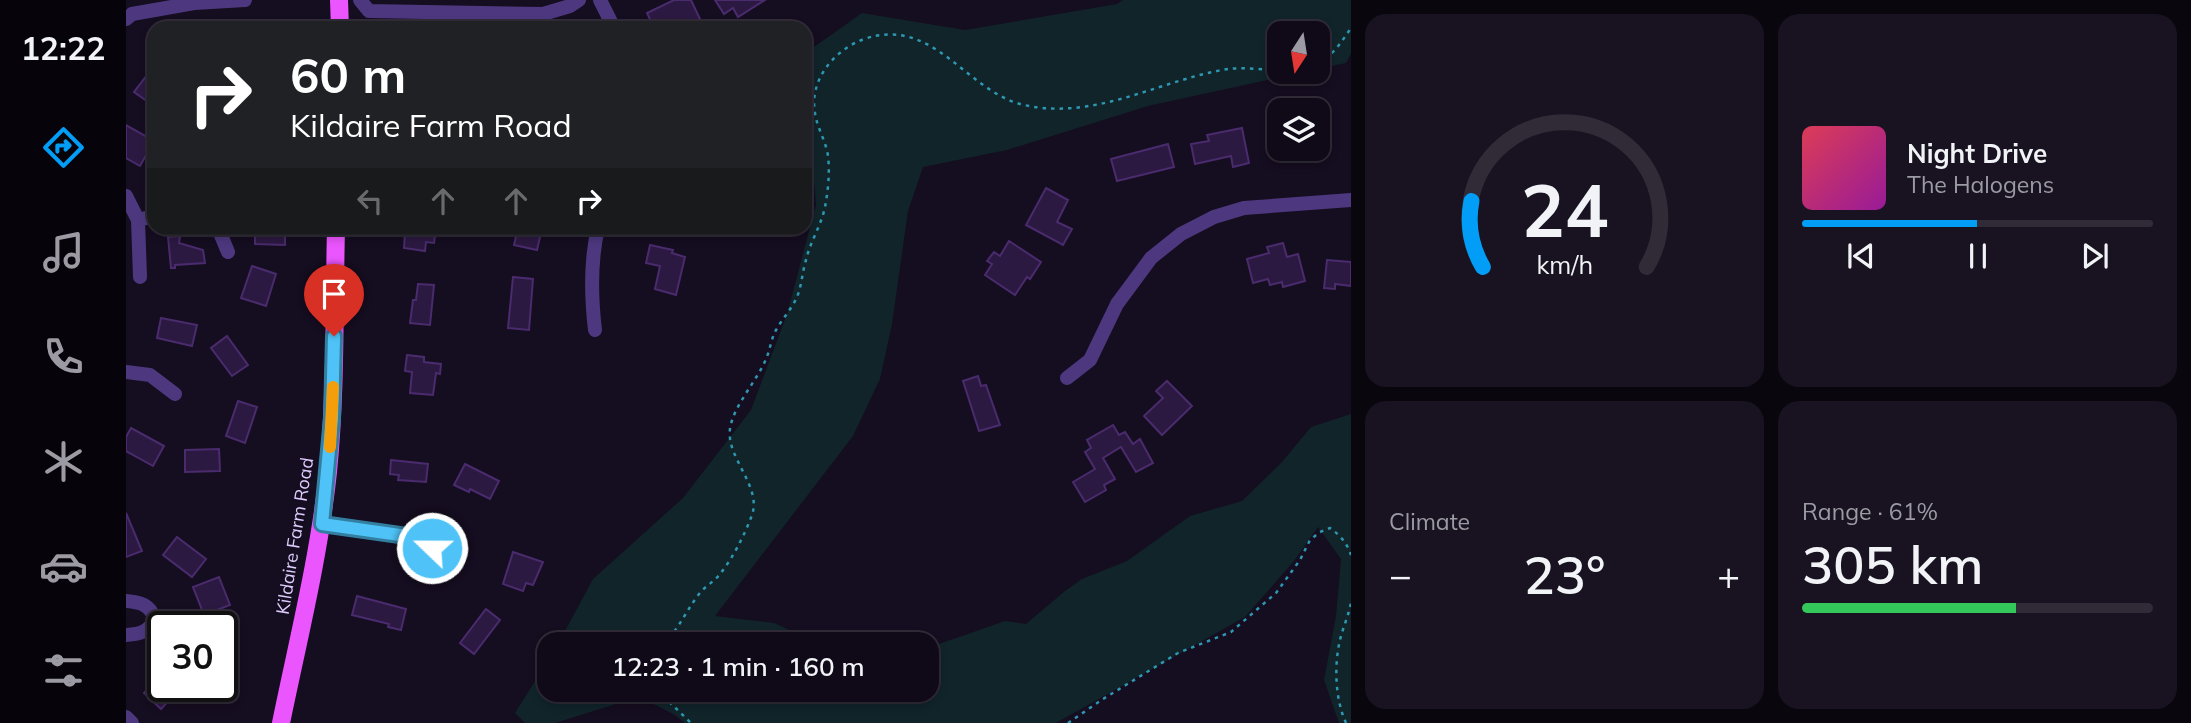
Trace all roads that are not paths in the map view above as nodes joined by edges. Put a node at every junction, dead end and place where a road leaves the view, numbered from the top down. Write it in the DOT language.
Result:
graph roads {
  1 [pos="245,0"];
  2 [pos="340,0"];
  3 [pos="360,0"];
  4 [pos="579,0"];
  5 [pos="600,0"];
  6 [pos="128,12"];
  7 [pos="340,21"];
  8 [pos="610,21"];
  9 [pos="126,196"];
  10 [pos="1351,200"];
  11 [pos="147,218"];
  12 [pos="138,220"];
  13 [pos="221,235"];
  14 [pos="336,235"];
  15 [pos="597,235"];
  16 [pos="228,252"];
  17 [pos="140,277"];
  18 [pos="595,330"];
  19 [pos="126,372"];
  20 [pos="1067,378"];
  21 [pos="175,394"];
  22 [pos="322,524"];
  23 [pos="443,557"];
  24 [pos="126,601"];
  25 [pos="126,635"];
  26 [pos="126,717"];
  27 [pos="132,723"];
  28 [pos="281,723"];
  1 -- 6 [label="street"];
  2 -- 7 [label="main road"];
  3 -- 4 [label="street"];
  5 -- 8 [label="street"];
  9 -- 12 [label="street"];
  10 -- 20 [label="street"];
  11 -- 12 [label="street"];
  12 -- 17 [label="street"];
  13 -- 16 [label="street"];
  14 -- 22 [label="main road, Kildaire Farm Road"];
  15 -- 18 [label="street"];
  19 -- 21 [label="street"];
  22 -- 23 [label="street"];
  22 -- 28 [label="main road, Kildaire Farm Road"];
  24 -- 25 [label="street"];
  26 -- 27 [label="street"];
}
